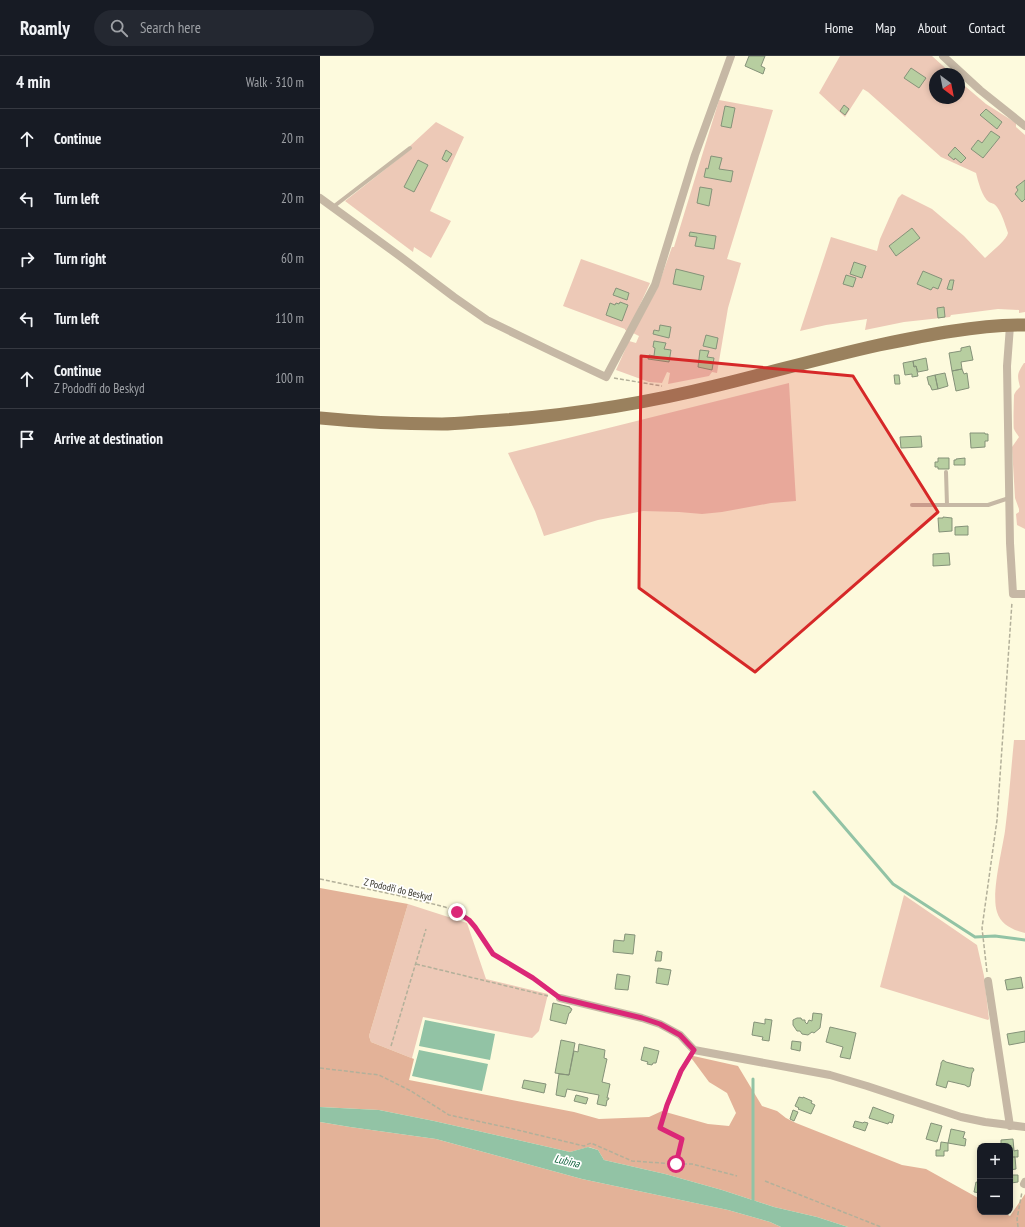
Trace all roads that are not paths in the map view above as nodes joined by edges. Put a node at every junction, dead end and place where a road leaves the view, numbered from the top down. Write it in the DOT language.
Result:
graph roads {
  1 [pos="731,56"];
  2 [pos="943,56"];
  3 [pos="1025,126"];
  4 [pos="410,148"];
  5 [pos="320,198"];
  6 [pos="334,207"];
  7 [pos="1025,325"];
  8 [pos="1010,326"];
  9 [pos="320,418"];
  10 [pos="946,472"];
  11 [pos="1010,498"];
  12 [pos="912,505"];
  13 [pos="947,505"];
  14 [pos="1025,594"];
  15 [pos="988,981"];
  16 [pos="560,998"];
  17 [pos="694,1050"];
  18 [pos="1010,1126"];
  19 [pos="1025,1127"];
  20 [pos="660,1128"];
  1 -- 6 [label="street"];
  2 -- 3 [label="street"];
  4 -- 6 [label="lane"];
  5 -- 6 [label="street"];
  7 -- 8 [label="main road"];
  8 -- 9 [label="main road"];
  8 -- 11 [label="street"];
  10 -- 13 [label="lane"];
  11 -- 13 [label="lane"];
  11 -- 14 [label="street"];
  12 -- 13 [label="lane"];
  15 -- 18 [label="street"];
  16 -- 17 [label="street"];
  17 -- 18 [label="street"];
  17 -- 20 [label="lane"];
  18 -- 19 [label="street"];
}
